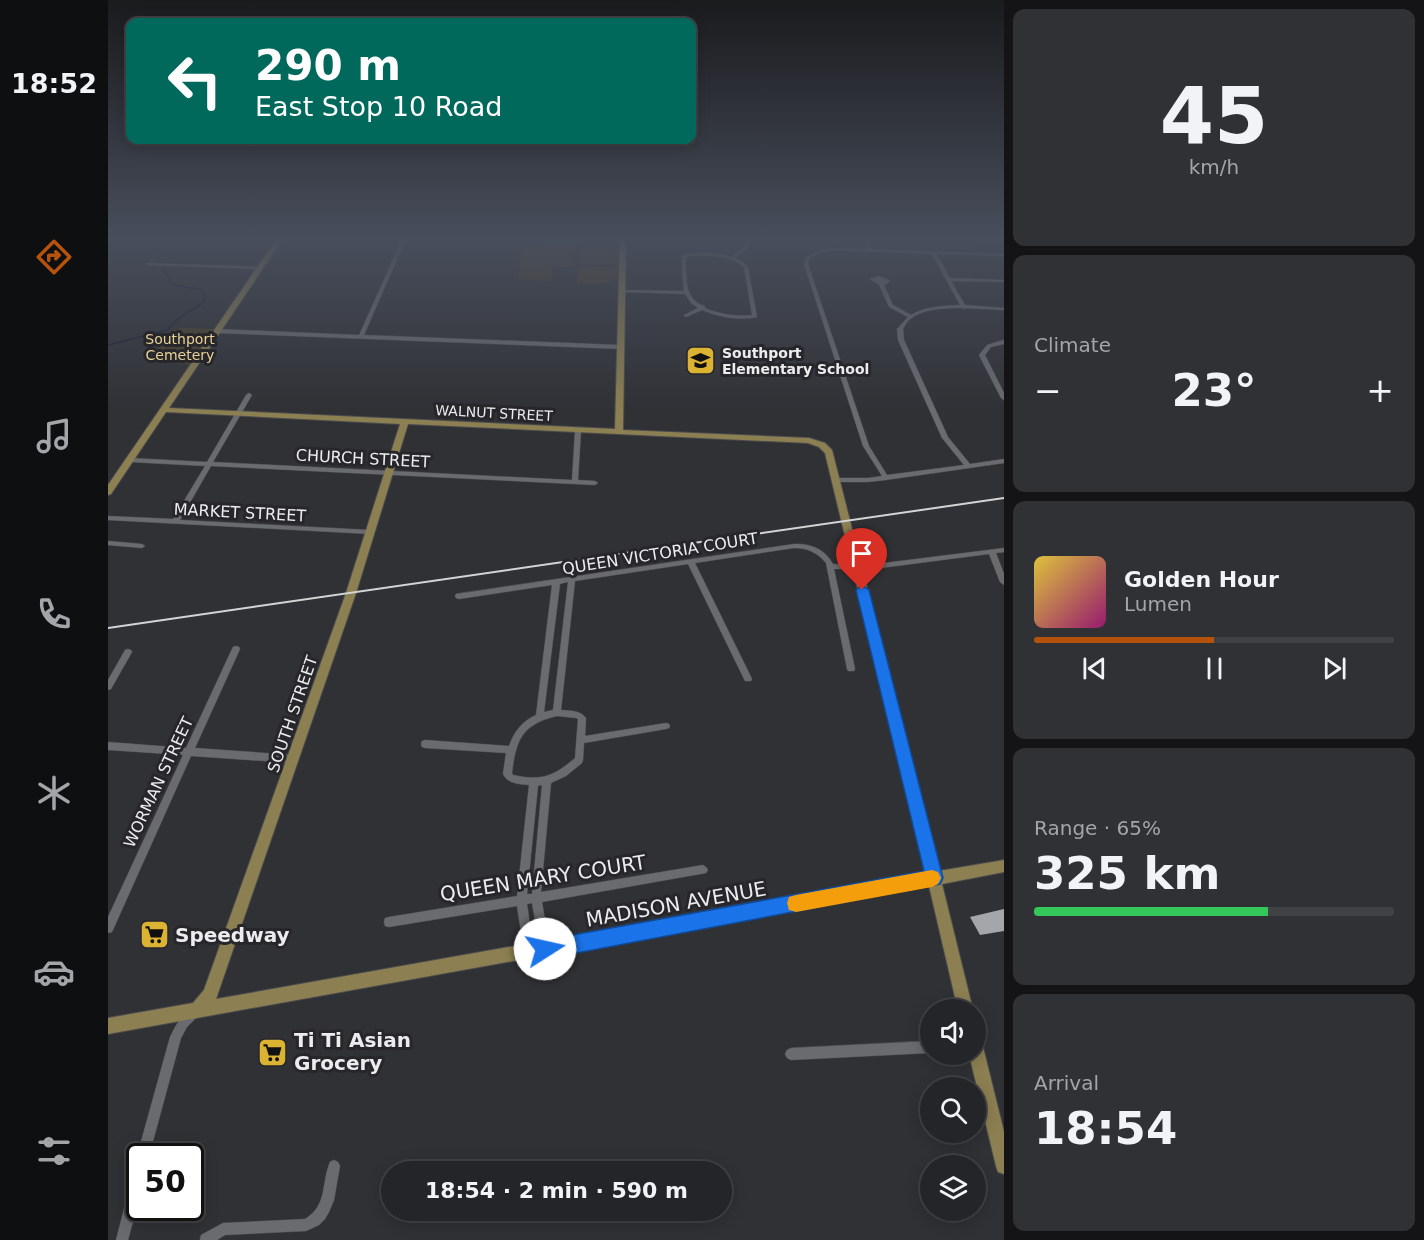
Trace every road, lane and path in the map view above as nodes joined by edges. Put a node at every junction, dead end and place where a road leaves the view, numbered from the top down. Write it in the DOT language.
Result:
graph roads {
  1 [pos="242,295"];
  2 [pos="380,295"];
  3 [pos="622,295"];
  4 [pos="688,295"];
  5 [pos="751,295"];
  6 [pos="816,295"];
  7 [pos="886,295"];
  8 [pos="957,295"];
  9 [pos="703,308"];
  10 [pos="964,308"];
  11 [pos="1004,309"];
  12 [pos="686,316"];
  13 [pos="910,316"];
  14 [pos="217,331"];
  15 [pos="361,337"];
  16 [pos="1004,342"];
  17 [pos="621,347"];
  18 [pos="249,394"];
  19 [pos="1004,398"];
  20 [pos="164,410"];
  21 [pos="237,413"];
  22 [pos="405,422"];
  23 [pos="578,430"];
  24 [pos="620,432"];
  25 [pos="130,460"];
  26 [pos="1004,461"];
  27 [pos="208,464"];
  28 [pos="969,466"];
  29 [pos="389,473"];
  30 [pos="886,478"];
  31 [pos="835,480"];
  32 [pos="575,482"];
  33 [pos="595,483"];
  34 [pos="108,492"];
  35 [pos="108,518"];
  36 [pos="175,522"];
  37 [pos="370,532"];
  38 [pos="108,543"];
  39 [pos="142,546"];
  40 [pos="1004,550"];
  41 [pos="991,551"];
  42 [pos="690,561"];
  43 [pos="830,566"];
  44 [pos="857,568"];
  45 [pos="572,579"];
  46 [pos="1004,582"];
  47 [pos="556,583"];
  48 [pos="459,596"];
  49 [pos="236,649"];
  50 [pos="128,652"];
  51 [pos="851,669"];
  52 [pos="748,679"];
  53 [pos="108,687"];
  54 [pos="557,713"];
  55 [pos="540,715"];
  56 [pos="666,726"];
  57 [pos="581,740"];
  58 [pos="425,744"];
  59 [pos="108,746"];
  60 [pos="510,750"];
  61 [pos="189,752"];
  62 [pos="293,759"];
  63 [pos="547,781"];
  64 [pos="534,782"];
  65 [pos="1004,866"];
  66 [pos="703,870"];
  67 [pos="934,878"];
  68 [pos="536,898"];
  69 [pos="521,900"];
  70 [pos="389,922"];
  71 [pos="108,928"];
  72 [pos="545,949"];
  73 [pos="529,952"];
  74 [pos="963,999"];
  75 [pos="197,1010"];
  76 [pos="108,1026"];
  77 [pos="920,1048"];
  78 [pos="791,1054"];
  79 [pos="979,1065"];
  80 [pos="147,1143"];
  81 [pos="334,1166"];
  82 [pos="1004,1166"];
  83 [pos="127,1221"];
  84 [pos="122,1240"];
  85 [pos="206,1240"];
  1 -- 14 [label="street"];
  2 -- 15 [label="street"];
  3 -- 17 [label="street"];
  4 -- 9 [label="street"];
  5 -- 9 [label="street"];
  6 -- 30 [label="street"];
  7 -- 13 [label="street"];
  8 -- 10 [label="street"];
  9 -- 12 [label="street"];
  10 -- 11 [label="street"];
  10 -- 13 [label="street"];
  13 -- 28 [label="street"];
  14 -- 15 [label="street"];
  14 -- 20 [label="street"];
  15 -- 17 [label="street"];
  16 -- 19 [label="street"];
  17 -- 24 [label="street"];
  18 -- 21 [label="street"];
  20 -- 21 [label="street, WALNUT STREET"];
  20 -- 25 [label="street"];
  21 -- 22 [label="street, WALNUT STREET"];
  21 -- 27 [label="street"];
  22 -- 23 [label="street, WALNUT STREET"];
  22 -- 29 [label="street, SOUTH STREET"];
  23 -- 24 [label="street, WALNUT STREET"];
  23 -- 32 [label="street"];
  24 -- 31 [label="street, WALNUT STREET"];
  25 -- 27 [label="street, CHURCH STREET"];
  25 -- 34 [label="street"];
  26 -- 28 [label="street"];
  27 -- 29 [label="street, CHURCH STREET"];
  27 -- 36 [label="street"];
  28 -- 30 [label="street"];
  29 -- 32 [label="street, CHURCH STREET"];
  29 -- 37 [label="street, SOUTH STREET"];
  30 -- 31 [label="street"];
  31 -- 44 [label="street"];
  32 -- 33 [label="street, CHURCH STREET"];
  35 -- 36 [label="street, MARKET STREET"];
  36 -- 37 [label="street, MARKET STREET"];
  37 -- 62 [label="street, SOUTH STREET"];
  38 -- 39 [label="street"];
  40 -- 41 [label="street"];
  41 -- 44 [label="street"];
  41 -- 46 [label="street"];
  42 -- 43 [label="street, QUEEN VICTORIA COURT"];
  42 -- 45 [label="street, QUEEN VICTORIA COURT"];
  42 -- 52 [label="street"];
  43 -- 44 [label="street"];
  43 -- 51 [label="street"];
  44 -- 67 [label="street"];
  45 -- 47 [label="street, QUEEN VICTORIA COURT"];
  45 -- 54 [label="street"];
  47 -- 48 [label="street, QUEEN VICTORIA COURT"];
  47 -- 55 [label="street"];
  49 -- 61 [label="street, WORMAN STREET"];
  50 -- 53 [label="street"];
  54 -- 55 [label="street"];
  54 -- 57 [label="street"];
  55 -- 60 [label="street"];
  56 -- 57 [label="street"];
  57 -- 63 [label="street"];
  58 -- 60 [label="street"];
  59 -- 61 [label="street"];
  60 -- 64 [label="street"];
  61 -- 62 [label="street"];
  61 -- 71 [label="street, WORMAN STREET"];
  62 -- 75 [label="street, SOUTH STREET"];
  63 -- 64 [label="street"];
  63 -- 68 [label="street"];
  64 -- 69 [label="street"];
  65 -- 67 [label="street, MADISON AVENUE"];
  66 -- 68 [label="street, QUEEN MARY COURT"];
  67 -- 72 [label="street, MADISON AVENUE"];
  67 -- 74 [label="street"];
  68 -- 69 [label="street, QUEEN MARY COURT"];
  68 -- 72 [label="street"];
  69 -- 70 [label="street, QUEEN MARY COURT"];
  69 -- 73 [label="street"];
  72 -- 73 [label="street, MADISON AVENUE"];
  73 -- 75 [label="street, MADISON AVENUE"];
  75 -- 76 [label="street, MADISON AVENUE"];
  75 -- 80 [label="street"];
  77 -- 78 [label="street"];
  79 -- 82 [label="street"];
  81 -- 85 [label="street"];
  83 -- 84 [label="street"];
}
